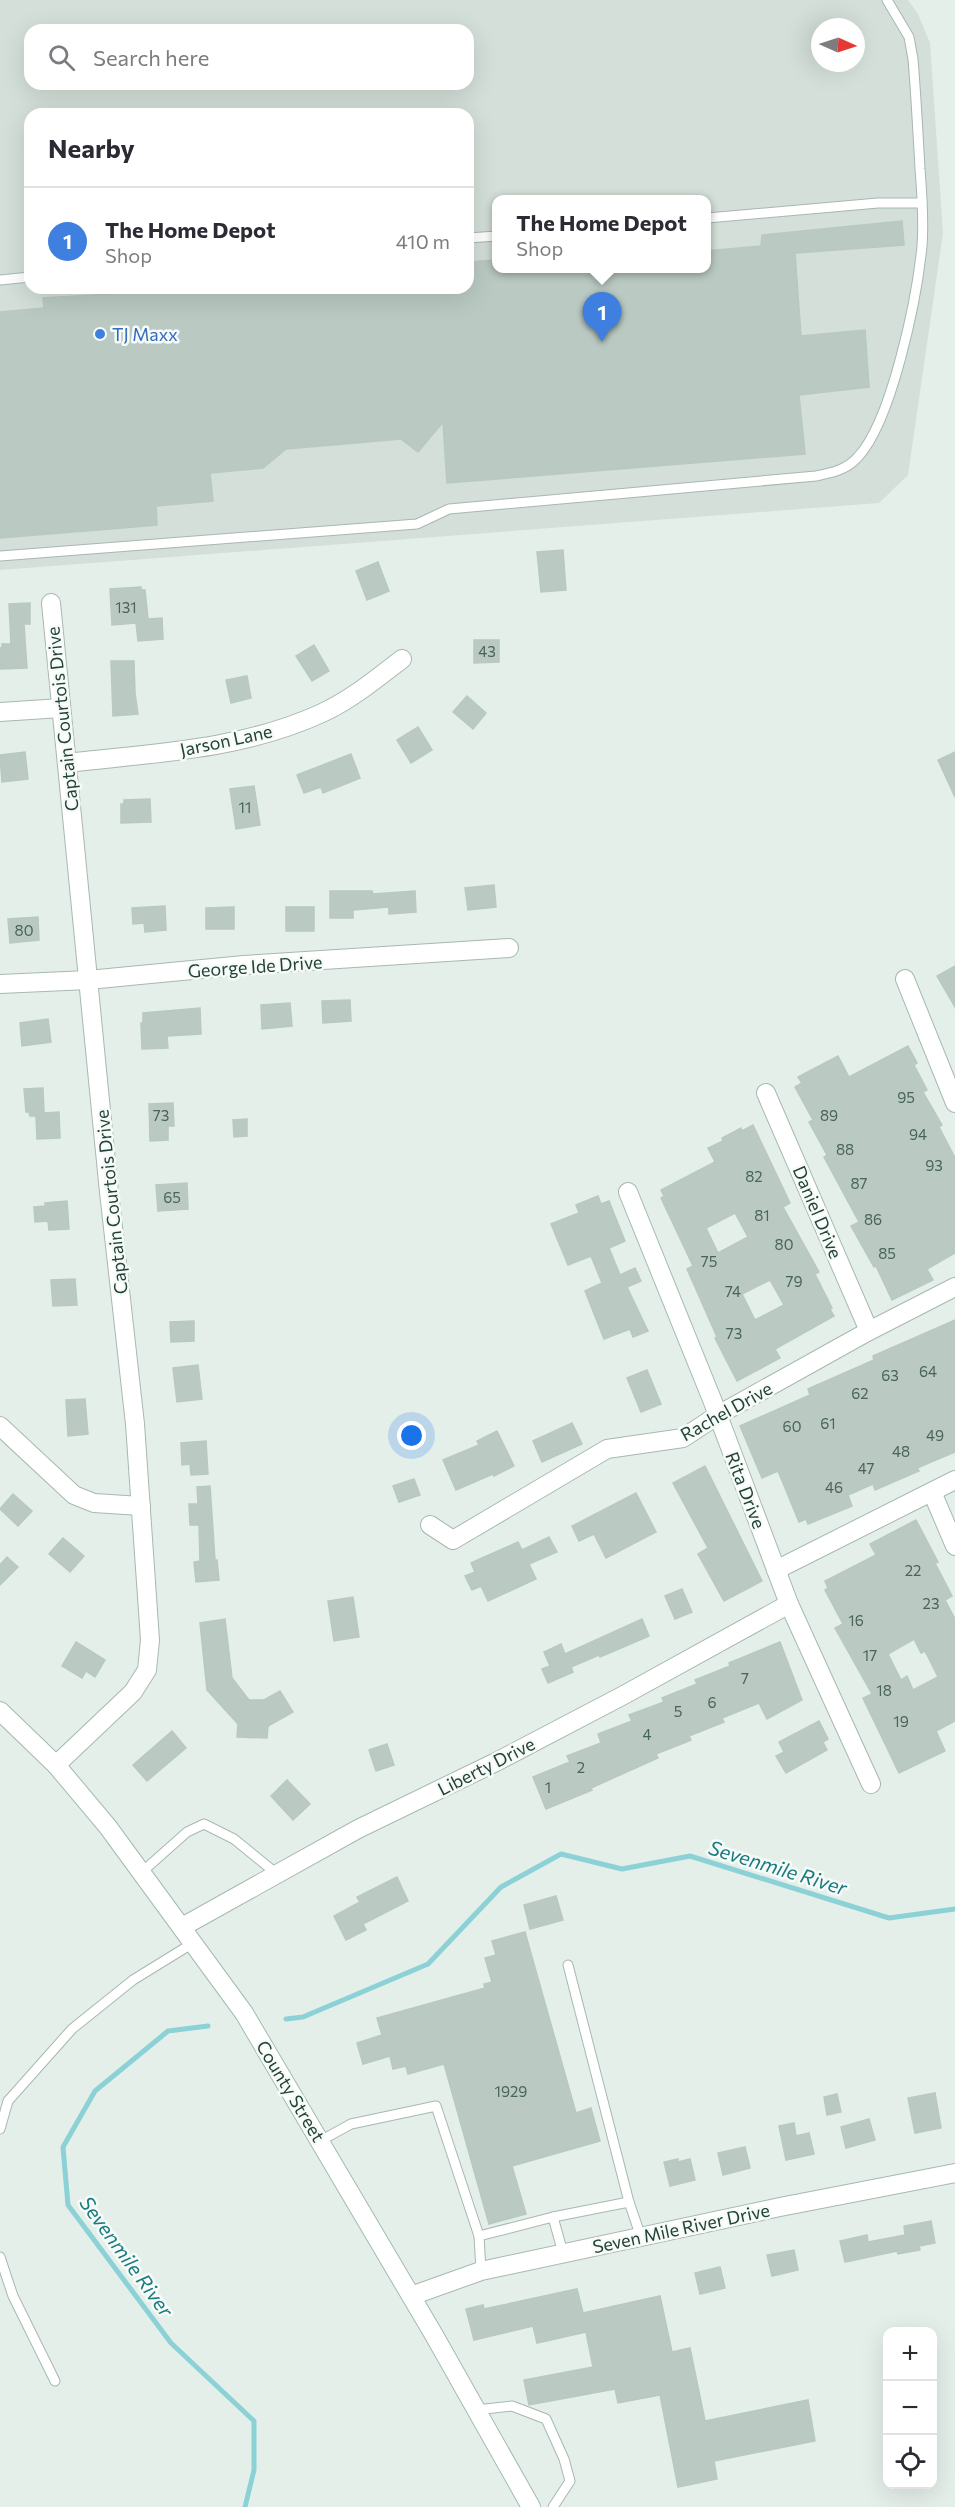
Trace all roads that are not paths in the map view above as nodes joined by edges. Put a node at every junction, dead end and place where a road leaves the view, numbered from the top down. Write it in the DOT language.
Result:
graph roads {
  1 [pos="887,0"];
  2 [pos="922,203"];
  3 [pos="711,218"];
  4 [pos="492,236"];
  5 [pos="474,238"];
  6 [pos="24,278"];
  7 [pos="0,280"];
  8 [pos="0,556"];
  9 [pos="51,603"];
  10 [pos="402,659"];
  11 [pos="61,708"];
  12 [pos="0,712"];
  13 [pos="67,763"];
  14 [pos="509,948"];
  15 [pos="905,979"];
  16 [pos="88,980"];
  17 [pos="0,984"];
  18 [pos="766,1093"];
  19 [pos="955,1103"];
  20 [pos="628,1192"];
  21 [pos="955,1287"];
  22 [pos="869,1331"];
  23 [pos="718,1415"];
  24 [pos="0,1426"];
  25 [pos="955,1480"];
  26 [pos="932,1491"];
  27 [pos="141,1506"];
  28 [pos="430,1525"];
  29 [pos="955,1546"];
  30 [pos="776,1570"];
  31 [pos="789,1604"];
  32 [pos="0,1711"];
  33 [pos="56,1765"];
  34 [pos="871,1784"];
  35 [pos="142,1872"];
  36 [pos="277,1874"];
  37 [pos="182,1927"];
  38 [pos="193,1943"];
  39 [pos="568,1965"];
  40 [pos="0,2128"];
  41 [pos="320,2141"];
  42 [pos="955,2173"];
  43 [pos="629,2202"];
  44 [pos="553,2217"];
  45 [pos="479,2236"];
  46 [pos="641,2237"];
  47 [pos="563,2253"];
  48 [pos="0,2257"];
  49 [pos="481,2271"];
  50 [pos="411,2296"];
  51 [pos="55,2381"];
  52 [pos="476,2410"];
  53 [pos="531,2507"];
  54 [pos="554,2507"];
  1 -- 2 [label="lane"];
  2 -- 3 [label="lane"];
  2 -- 8 [label="lane"];
  4 -- 5 [label="lane"];
  6 -- 7 [label="lane"];
  9 -- 11 [label="street, Captain Courtois Drive"];
  10 -- 13 [label="street, Jarson Lane"];
  11 -- 12 [label="street"];
  11 -- 13 [label="street, Captain Courtois Drive"];
  13 -- 16 [label="street, Captain Courtois Drive"];
  14 -- 16 [label="street, George Ide Drive"];
  15 -- 19 [label="street"];
  16 -- 17 [label="street, George Ide Drive"];
  16 -- 27 [label="street, Captain Courtois Drive"];
  18 -- 22 [label="street, Daniel Drive"];
  20 -- 23 [label="street, Rita Drive"];
  21 -- 22 [label="street, Rachel Drive"];
  22 -- 23 [label="street, Rachel Drive"];
  23 -- 28 [label="street, Rachel Drive"];
  23 -- 30 [label="street, Rita Drive"];
  24 -- 27 [label="street"];
  25 -- 26 [label="street"];
  26 -- 29 [label="street"];
  26 -- 30 [label="street"];
  27 -- 33 [label="street, Captain Courtois Drive"];
  30 -- 31 [label="street, Rita Drive"];
  31 -- 34 [label="street, Rita Drive"];
  31 -- 36 [label="street, Liberty Drive"];
  32 -- 33 [label="street, County Street"];
  33 -- 35 [label="street, County Street"];
  35 -- 36 [label="lane"];
  35 -- 37 [label="street, County Street"];
  36 -- 37 [label="street, Liberty Drive"];
  37 -- 38 [label="street, County Street"];
  38 -- 40 [label="lane"];
  38 -- 41 [label="street, County Street"];
  39 -- 43 [label="lane"];
  41 -- 45 [label="lane"];
  41 -- 50 [label="street, County Street"];
  42 -- 46 [label="street, Seven Mile River Drive"];
  43 -- 44 [label="lane"];
  43 -- 46 [label="lane"];
  44 -- 45 [label="lane"];
  44 -- 47 [label="lane"];
  45 -- 49 [label="lane"];
  46 -- 47 [label="street, Seven Mile River Drive"];
  47 -- 49 [label="street, Seven Mile River Drive"];
  48 -- 51 [label="lane"];
  49 -- 50 [label="street, Seven Mile River Drive"];
  50 -- 52 [label="street, County Street"];
  52 -- 53 [label="street, County Street"];
  52 -- 54 [label="lane"];
}
